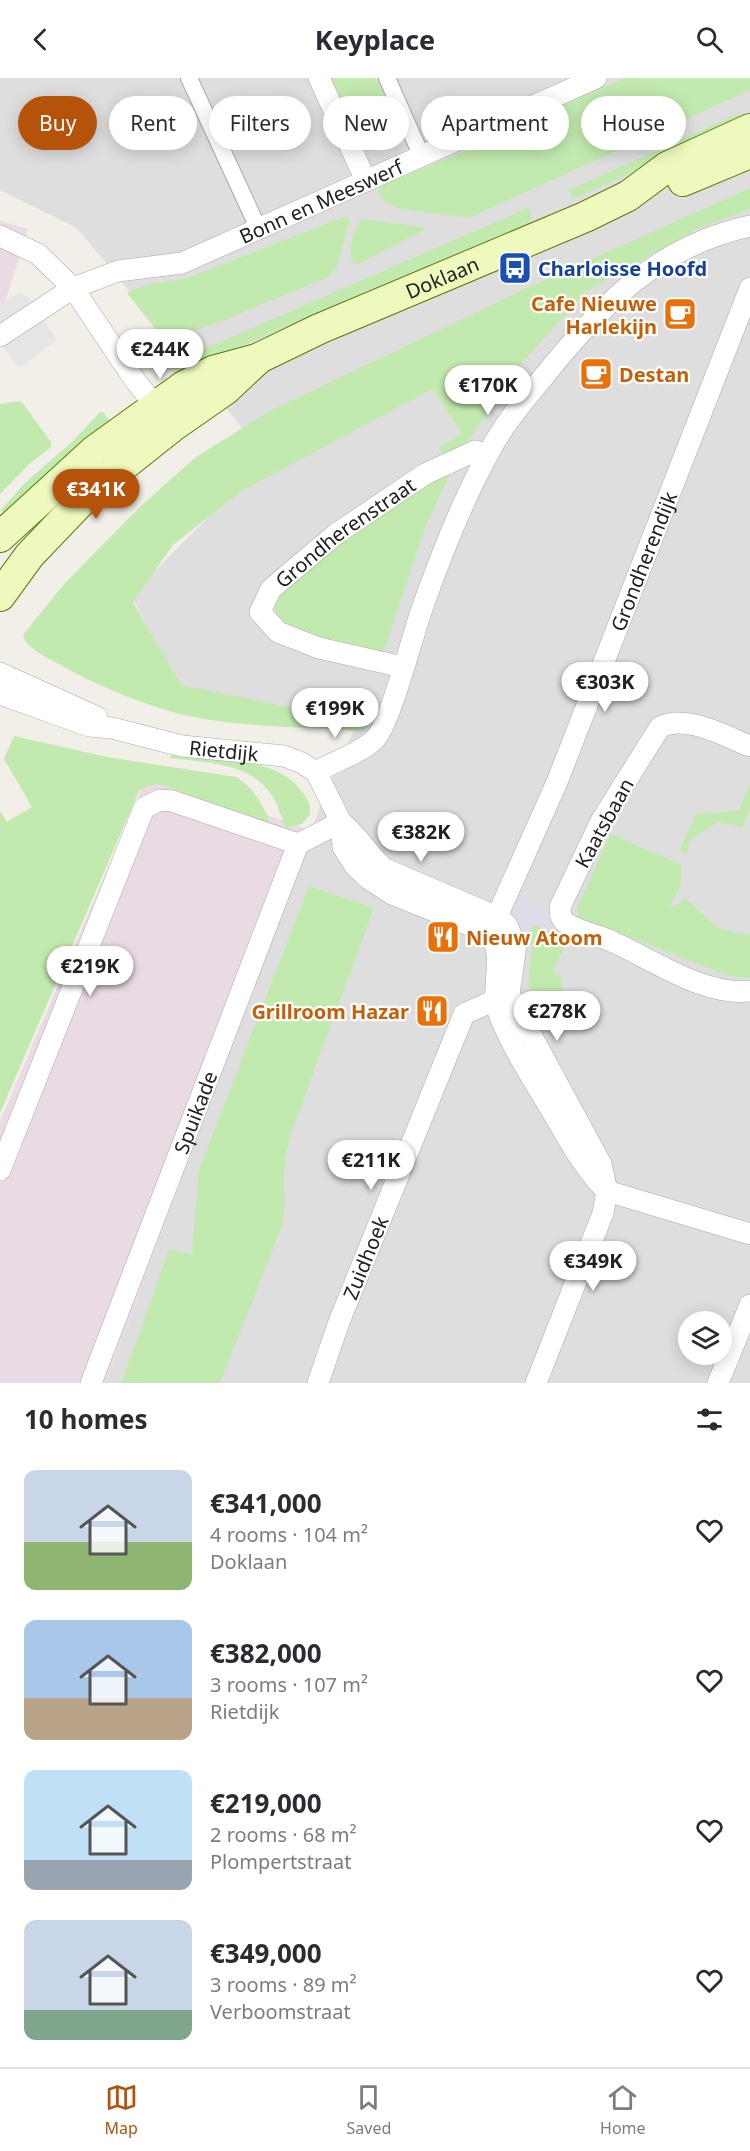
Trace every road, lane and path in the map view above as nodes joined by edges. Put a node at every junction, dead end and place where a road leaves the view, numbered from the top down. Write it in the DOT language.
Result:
graph roads {
  1 [pos="189,78"];
  2 [pos="319,78"];
  3 [pos="387,78"];
  4 [pos="596,78"];
  5 [pos="750,129"];
  6 [pos="750,153"];
  7 [pos="422,157"];
  8 [pos="366,181"];
  9 [pos="628,196"];
  10 [pos="750,226"];
  11 [pos="259,230"];
  12 [pos="0,236"];
  13 [pos="73,288"];
  14 [pos="750,288"];
  15 [pos="0,336"];
  16 [pos="163,416"];
  17 [pos="487,455"];
  18 [pos="0,537"];
  19 [pos="0,596"];
  20 [pos="403,668"];
  21 [pos="0,673"];
  22 [pos="0,694"];
  23 [pos="112,728"];
  24 [pos="750,746"];
  25 [pos="316,772"];
  26 [pos="341,822"];
  27 [pos="298,844"];
  28 [pos="493,925"];
  29 [pos="750,991"];
  30 [pos="502,997"];
  31 [pos="0,1170"];
  32 [pos="607,1191"];
  33 [pos="750,1234"];
  34 [pos="750,1305"];
  35 [pos="91,1383"];
  36 [pos="318,1383"];
  37 [pos="536,1383"];
  38 [pos="718,1383"];
  1 -- 11 [label="street"];
  2 -- 8 [label="street"];
  3 -- 7 [label="street"];
  4 -- 7 [label="street, Bonn en Meeswerf"];
  5 -- 9 [label="main road, Doklaan"];
  6 -- 9 [label="main road, Doklaan"];
  7 -- 8 [label="street, Bonn en Meeswerf"];
  8 -- 11 [label="street, Bonn en Meeswerf"];
  9 -- 16 [label="main road, Doklaan"];
  10 -- 17 [label="street"];
  11 -- 13 [label="street, Bonn en Meeswerf"];
  12 -- 13 [label="street"];
  13 -- 15 [label="street, Bonn en Meeswerf"];
  13 -- 16 [label="street"];
  14 -- 28 [label="street, Grondherendijk"];
  16 -- 18 [label="main road, Doklaan"];
  16 -- 19 [label="main road, Doklaan"];
  17 -- 20 [label="street"];
  17 -- 20 [label="street, Grondherenstraat"];
  20 -- 25 [label="street"];
  21 -- 23 [label="street, Rietdijk"];
  22 -- 23 [label="street, Rietdijk"];
  23 -- 25 [label="street, Rietdijk"];
  24 -- 29 [label="street, Kaatsbaan"];
  25 -- 26 [label="street"];
  26 -- 27 [label="street"];
  26 -- 28 [label="street"];
  27 -- 31 [label="street"];
  27 -- 35 [label="street, Spuikade"];
  28 -- 30 [label="street"];
  30 -- 32 [label="street"];
  30 -- 36 [label="street, Zuidhoek"];
  32 -- 33 [label="street"];
  32 -- 37 [label="street"];
  34 -- 38 [label="street"];
}
